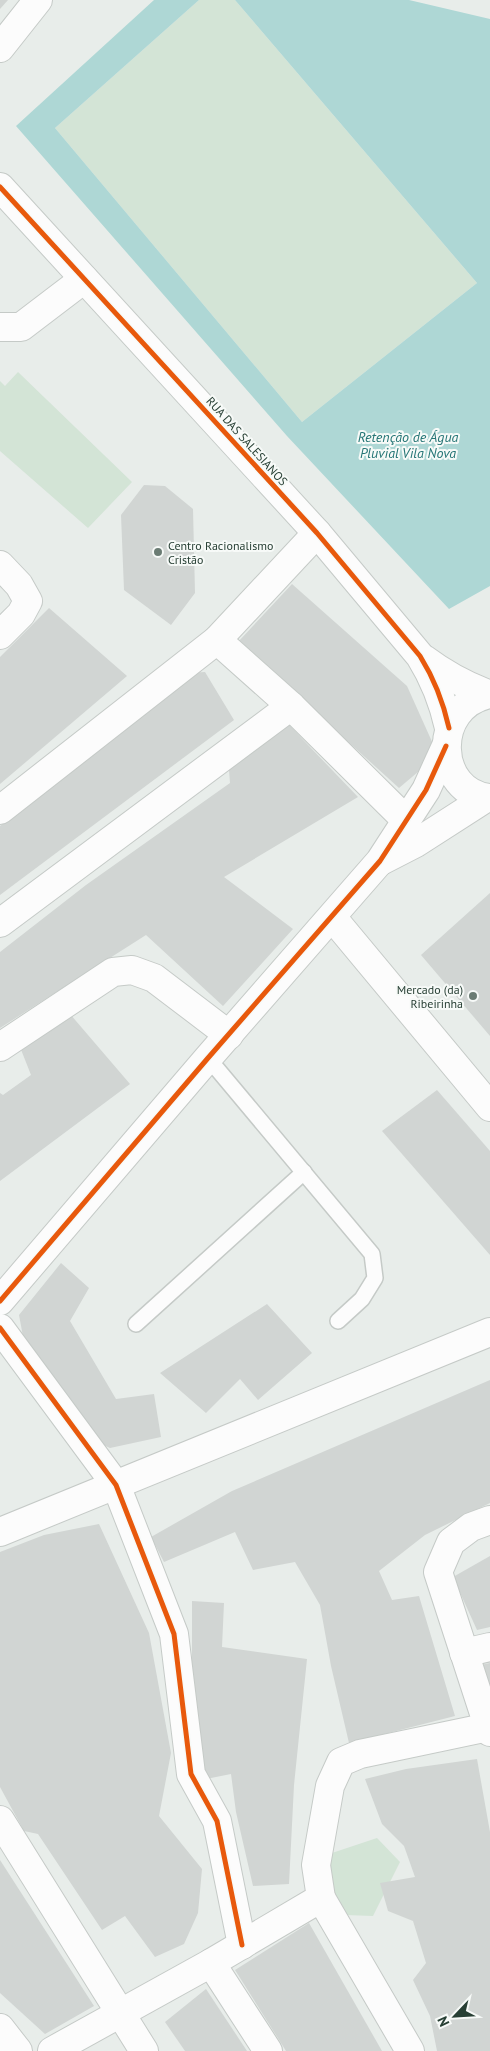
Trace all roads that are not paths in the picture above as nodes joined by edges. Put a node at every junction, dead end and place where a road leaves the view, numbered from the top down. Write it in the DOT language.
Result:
graph roads {
  1 [pos="38,0"];
  2 [pos="0,48"];
  3 [pos="0,187"];
  4 [pos="84,279"];
  5 [pos="0,327"];
  6 [pos="317,533"];
  7 [pos="0,566"];
  8 [pos="0,635"];
  9 [pos="217,640"];
  10 [pos="420,656"];
  11 [pos="489,694"];
  12 [pos="290,706"];
  13 [pos="447,737"];
  14 [pos="488,798"];
  15 [pos="0,810"];
  16 [pos="407,821"];
  17 [pos="380,861"];
  18 [pos="332,917"];
  19 [pos="0,923"];
  20 [pos="228,1035"];
  21 [pos="0,1047"];
  22 [pos="208,1058"];
  23 [pos="490,1107"];
  24 [pos="304,1172"];
  25 [pos="0,1300"];
  26 [pos="338,1321"];
  27 [pos="136,1324"];
  28 [pos="0,1328"];
  29 [pos="490,1332"];
  30 [pos="116,1485"];
  31 [pos="490,1520"];
  32 [pos="0,1532"];
  33 [pos="490,1647"];
  34 [pos="464,1653"];
  35 [pos="489,1730"];
  36 [pos="0,1820"];
  37 [pos="320,1898"];
  38 [pos="242,1945"];
  39 [pos="211,1962"];
  40 [pos="120,2012"];
  41 [pos="0,2028"];
  42 [pos="18,2051"];
  43 [pos="52,2051"];
  44 [pos="144,2051"];
  45 [pos="268,2051"];
  46 [pos="410,2051"];
  1 -- 2 [label="street"];
  3 -- 4 [label="street, RUA DAS SALESIANOS"];
  4 -- 5 [label="street"];
  4 -- 6 [label="street, RUA DAS SALESIANOS"];
  6 -- 9 [label="street"];
  6 -- 10 [label="street, RUA DAS SALESIANOS"];
  7 -- 8 [label="street"];
  9 -- 12 [label="street"];
  9 -- 15 [label="street"];
  10 -- 11 [label="street, RUA DAS SALESIANOS"];
  10 -- 13 [label="street, RUA DAS SALESIANOS"];
  11 -- 13 [label="street"];
  12 -- 16 [label="street"];
  12 -- 19 [label="street"];
  13 -- 14 [label="street, RUA DAS SALESIANOS"];
  13 -- 16 [label="street"];
  14 -- 17 [label="street"];
  16 -- 17 [label="street"];
  17 -- 18 [label="street"];
  18 -- 20 [label="street"];
  18 -- 23 [label="street"];
  20 -- 21 [label="street"];
  20 -- 22 [label="street"];
  22 -- 24 [label="lane"];
  22 -- 25 [label="street"];
  24 -- 26 [label="lane"];
  24 -- 27 [label="lane"];
  28 -- 30 [label="street"];
  29 -- 30 [label="street"];
  30 -- 32 [label="street"];
  30 -- 38 [label="street"];
  31 -- 34 [label="street"];
  33 -- 34 [label="street"];
  34 -- 35 [label="street"];
  35 -- 37 [label="street"];
  36 -- 40 [label="street"];
  37 -- 38 [label="street"];
  37 -- 46 [label="street"];
  38 -- 39 [label="street"];
  39 -- 40 [label="street"];
  39 -- 45 [label="street"];
  40 -- 43 [label="street"];
  40 -- 44 [label="street"];
  41 -- 42 [label="street"];
}
